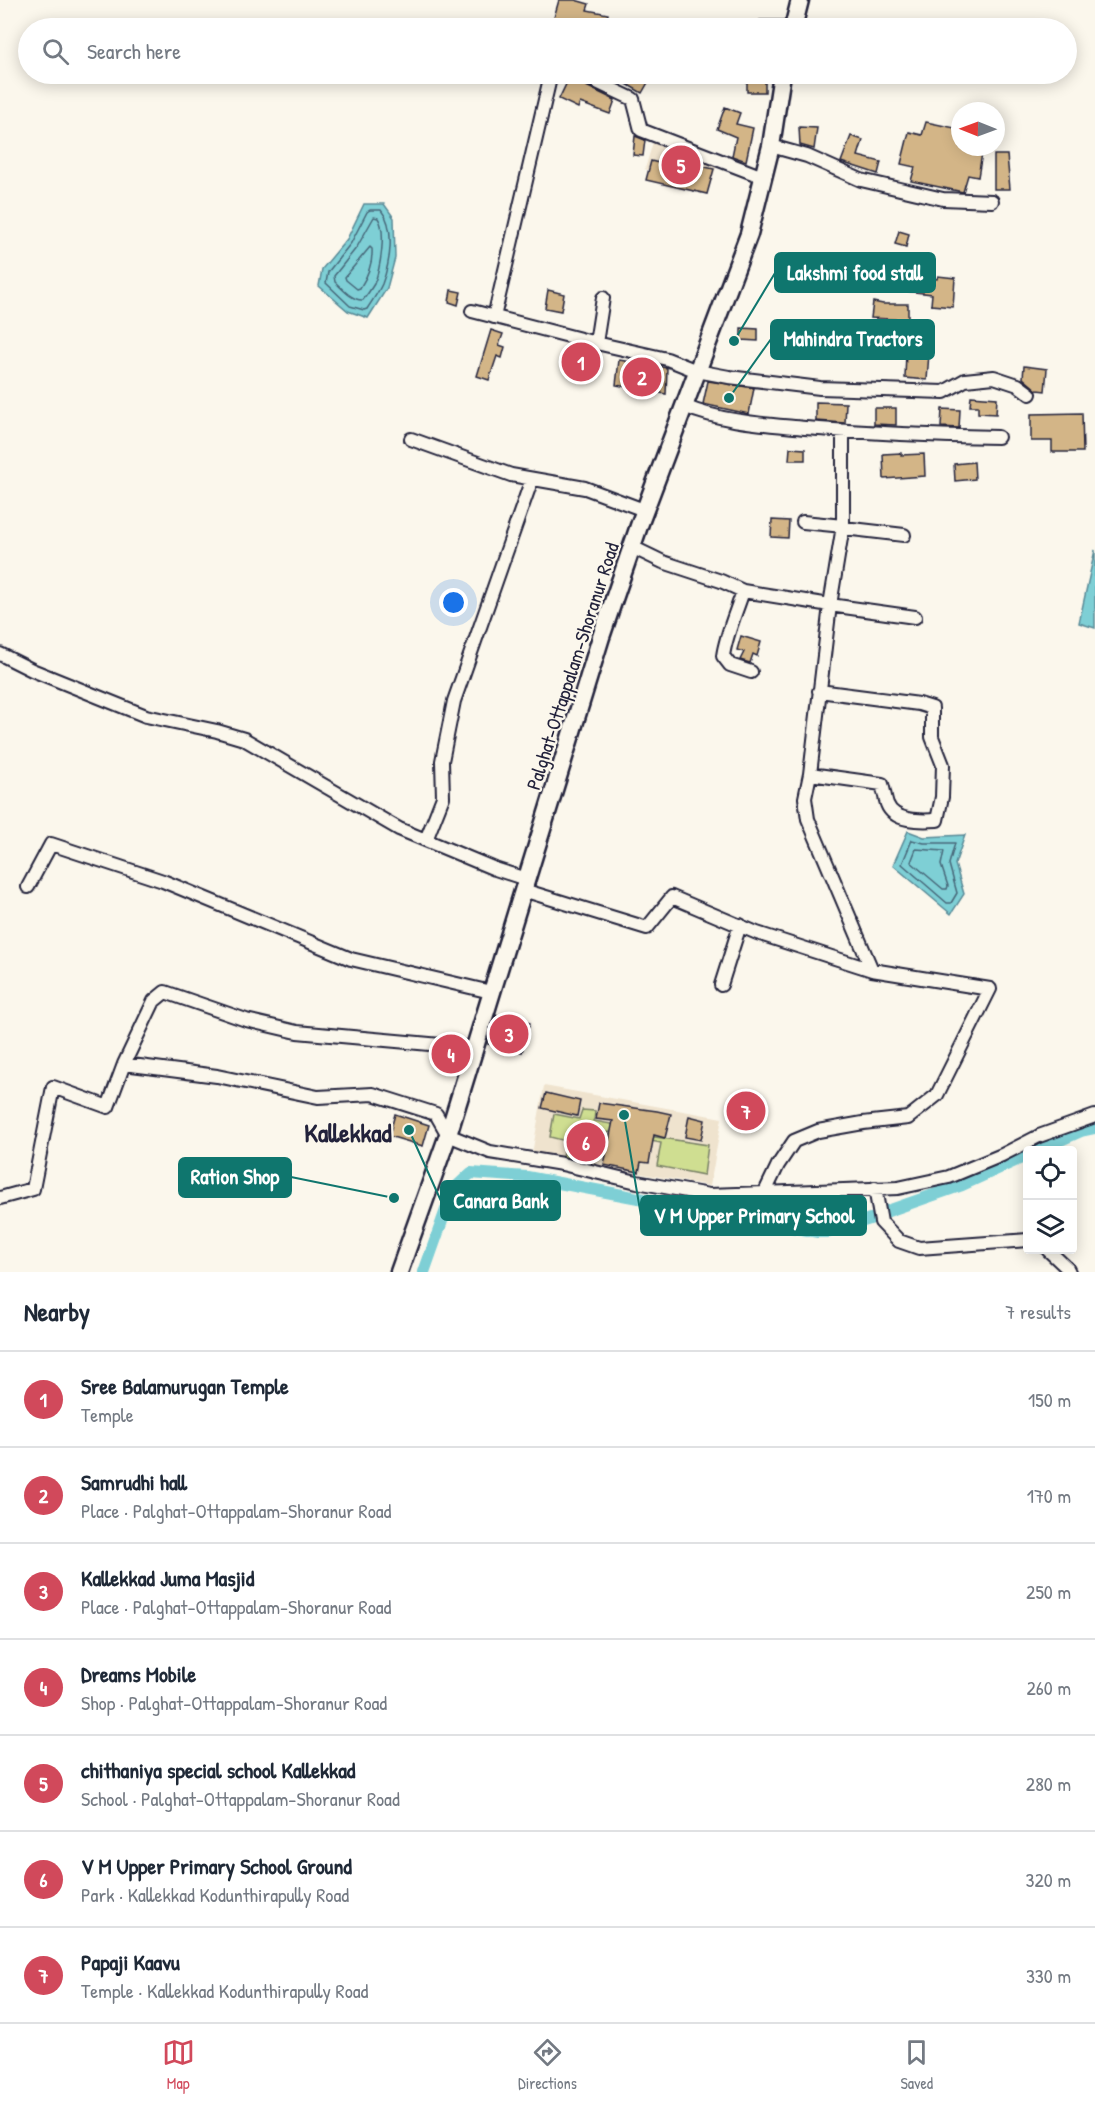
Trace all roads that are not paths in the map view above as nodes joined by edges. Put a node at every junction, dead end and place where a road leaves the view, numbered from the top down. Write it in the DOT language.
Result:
graph roads {
  1 [pos="800,0"];
  2 [pos="796,18"];
  3 [pos="549,84"];
  4 [pos="601,84"];
  5 [pos="780,84"];
  6 [pos="771,146"];
  7 [pos="763,177"];
  8 [pos="992,201"];
  9 [pos="603,298"];
  10 [pos="472,310"];
  11 [pos="494,317"];
  12 [pos="596,343"];
  13 [pos="697,371"];
  14 [pos="1030,394"];
  15 [pos="684,406"];
  16 [pos="843,431"];
  17 [pos="999,437"];
  18 [pos="411,439"];
  19 [pos="532,479"];
  20 [pos="644,510"];
  21 [pos="802,522"];
  22 [pos="844,527"];
  23 [pos="904,535"];
  24 [pos="632,548"];
  25 [pos="743,591"];
  26 [pos="830,605"];
  27 [pos="915,617"];
  28 [pos="0,654"];
  29 [pos="751,672"];
  30 [pos="819,691"];
  31 [pos="810,774"];
  32 [pos="426,840"];
  33 [pos="524,885"];
  34 [pos="28,887"];
  35 [pos="740,926"];
  36 [pos="872,970"];
  37 [pos="721,985"];
  38 [pos="491,992"];
  39 [pos="474,1048"];
  40 [pos="124,1064"];
  41 [pos="1095,1116"];
  42 [pos="448,1135"];
  43 [pos="875,1188"];
  44 [pos="765,1192"];
  45 [pos="0,1198"];
  46 [pos="1023,1240"];
  47 [pos="1052,1254"];
  48 [pos="399,1272"];
  49 [pos="1069,1272"];
  1 -- 2 [label="main road"];
  3 -- 11 [label="street"];
  4 -- 7 [label="street"];
  5 -- 6 [label="main road, Palghat-Ottappalam-Shoranur Road"];
  6 -- 7 [label="main road, Palghat-Ottappalam-Shoranur Road"];
  6 -- 8 [label="street"];
  7 -- 13 [label="main road, Palghat-Ottappalam-Shoranur Road"];
  9 -- 12 [label="street"];
  10 -- 11 [label="street"];
  11 -- 12 [label="street"];
  12 -- 13 [label="street"];
  13 -- 14 [label="street"];
  13 -- 15 [label="main road, Palghat-Ottappalam-Shoranur Road"];
  15 -- 16 [label="street"];
  15 -- 20 [label="main road, Palghat-Ottappalam-Shoranur Road"];
  16 -- 17 [label="street"];
  16 -- 22 [label="street"];
  18 -- 19 [label="street"];
  19 -- 20 [label="street"];
  19 -- 32 [label="street"];
  20 -- 24 [label="main road, Palghat-Ottappalam-Shoranur Road"];
  21 -- 22 [label="street"];
  22 -- 23 [label="street"];
  22 -- 26 [label="street"];
  24 -- 25 [label="street"];
  24 -- 33 [label="main road, Palghat-Ottappalam-Shoranur Road"];
  25 -- 26 [label="street"];
  25 -- 29 [label="street"];
  26 -- 27 [label="street"];
  26 -- 30 [label="street"];
  28 -- 32 [label="street"];
  30 -- 31 [label="street"];
  30 -- 31 [label="street"];
  31 -- 36 [label="street"];
  32 -- 33 [label="street"];
  33 -- 35 [label="street"];
  33 -- 38 [label="main road, Palghat-Ottappalam-Shoranur Road"];
  34 -- 38 [label="street"];
  35 -- 36 [label="street"];
  35 -- 37 [label="street"];
  36 -- 44 [label="street"];
  38 -- 39 [label="main road, Palghat-Ottappalam-Shoranur Road"];
  39 -- 40 [label="street"];
  39 -- 42 [label="main road, Palghat-Ottappalam-Shoranur Road"];
  40 -- 42 [label="street"];
  40 -- 45 [label="street"];
  41 -- 43 [label="street"];
  42 -- 44 [label="street"];
  42 -- 48 [label="main road, Palghat-Ottappalam-Shoranur Road"];
  43 -- 44 [label="street"];
  43 -- 46 [label="street"];
  47 -- 49 [label="street"];
}
